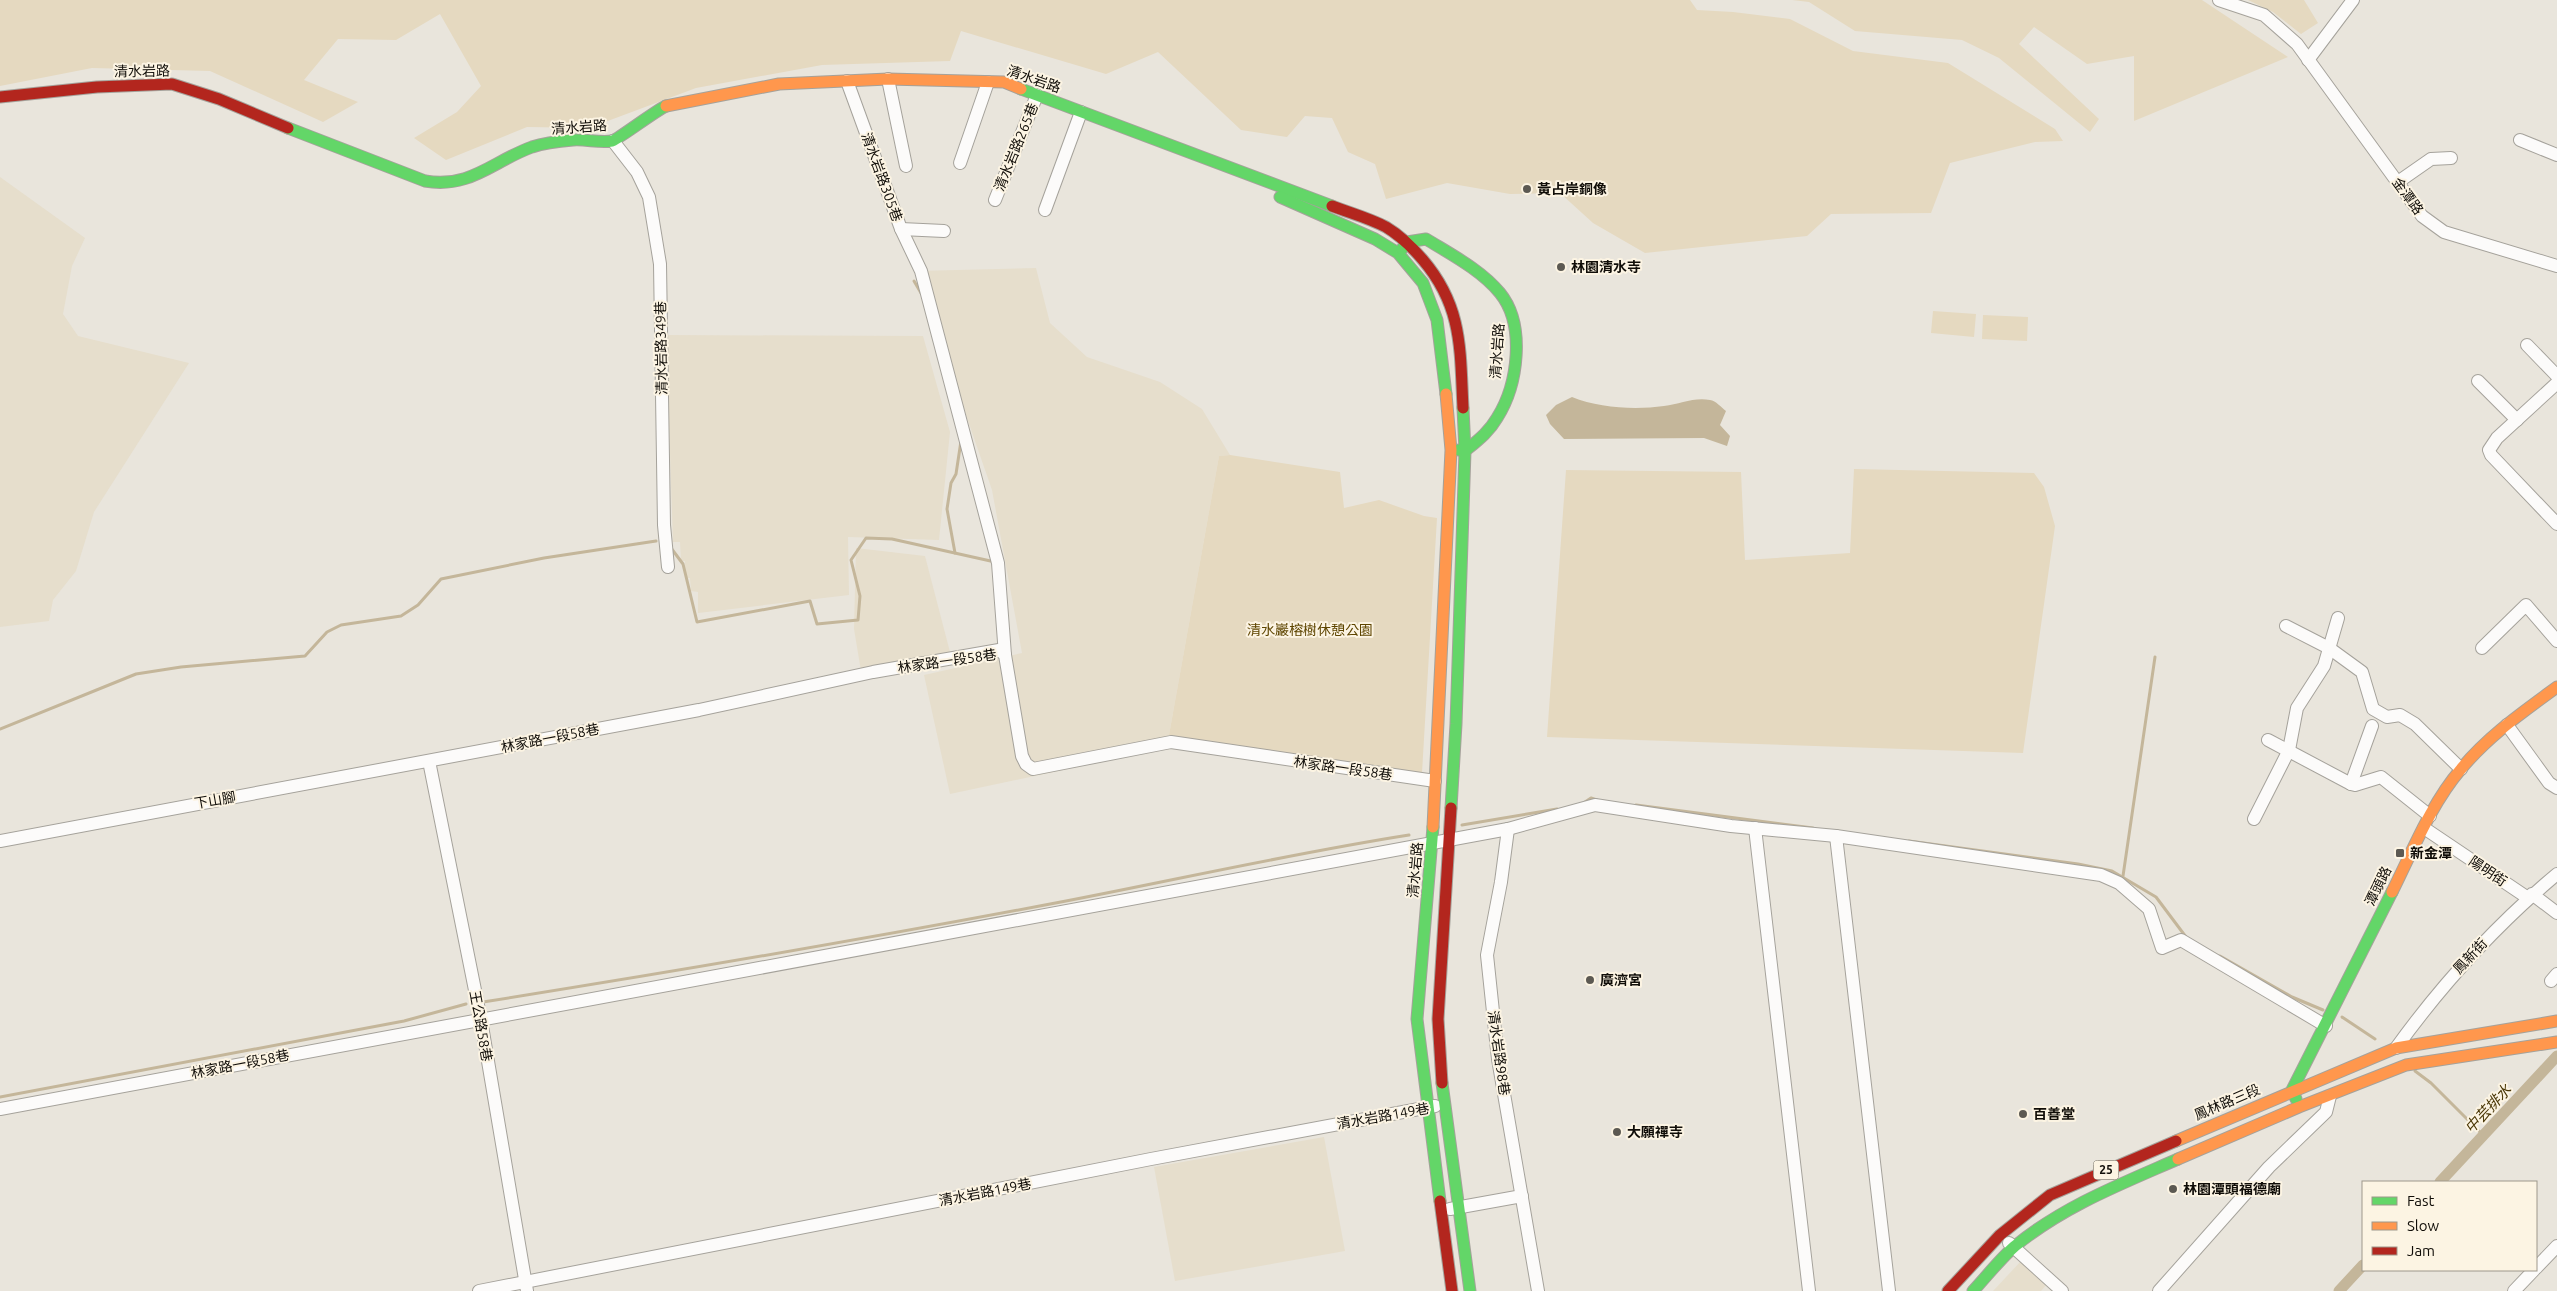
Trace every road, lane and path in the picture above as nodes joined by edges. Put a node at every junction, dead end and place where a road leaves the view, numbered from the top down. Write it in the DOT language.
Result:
graph roads {
  1 [pos="2219,0"];
  2 [pos="2352,0"];
  3 [pos="2308,60"];
  4 [pos="888,80"];
  5 [pos="848,82"];
  6 [pos="988,82"];
  7 [pos="1037,95"];
  8 [pos="0,97"];
  9 [pos="1081,112"];
  10 [pos="2520,140"];
  11 [pos="613,141"];
  12 [pos="2557,155"];
  13 [pos="2451,158"];
  14 [pos="960,163"];
  15 [pos="906,166"];
  16 [pos="1247,174"];
  17 [pos="2398,182"];
  18 [pos="995,200"];
  19 [pos="1045,210"];
  20 [pos="901,229"];
  21 [pos="944,231"];
  22 [pos="1407,242"];
  23 [pos="1398,254"];
  24 [pos="2557,266"];
  25 [pos="2527,345"];
  26 [pos="2557,376"];
  27 [pos="2478,381"];
  28 [pos="2557,383"];
  29 [pos="2517,420"];
  30 [pos="1451,450"];
  31 [pos="1466,451"];
  32 [pos="2557,524"];
  33 [pos="668,567"];
  34 [pos="2338,618"];
  35 [pos="2286,626"];
  36 [pos="2557,641"];
  37 [pos="2329,648"];
  38 [pos="2482,648"];
  39 [pos="1005,655"];
  40 [pos="2557,687"];
  41 [pos="2507,725"];
  42 [pos="2372,726"];
  43 [pos="2268,740"];
  44 [pos="2289,750"];
  45 [pos="430,761"];
  46 [pos="2461,769"];
  47 [pos="1435,781"];
  48 [pos="2351,784"];
  49 [pos="2557,788"];
  50 [pos="2430,816"];
  51 [pos="2254,819"];
  52 [pos="1755,828"];
  53 [pos="2424,828"];
  54 [pos="1508,829"];
  55 [pos="1836,836"];
  56 [pos="0,840"];
  57 [pos="1450,840"];
  58 [pos="1432,842"];
  59 [pos="2557,874"];
  60 [pos="2530,896"];
  61 [pos="2557,913"];
  62 [pos="481,1020"];
  63 [pos="2557,1021"];
  64 [pos="2326,1026"];
  65 [pos="2557,1042"];
  66 [pos="2396,1048"];
  67 [pos="2292,1090"];
  68 [pos="2330,1096"];
  69 [pos="1444,1105"];
  70 [pos="2299,1107"];
  71 [pos="1427,1108"];
  72 [pos="0,1109"];
  73 [pos="1522,1196"];
  74 [pos="1459,1208"];
  75 [pos="1441,1211"];
  76 [pos="2000,1235"];
  77 [pos="2557,1246"];
  78 [pos="2014,1247"];
  79 [pos="2537,1267"];
  80 [pos="2533,1271"];
  81 [pos="526,1287"];
  82 [pos="479,1291"];
  83 [pos="1452,1291"];
  84 [pos="1470,1291"];
  85 [pos="1538,1291"];
  86 [pos="1809,1291"];
  87 [pos="1889,1291"];
  88 [pos="1948,1291"];
  89 [pos="1974,1291"];
  90 [pos="2062,1291"];
  91 [pos="2158,1291"];
  92 [pos="2514,1291"];
  1 -- 3 [label="street, 金潭路"];
  2 -- 3 [label="street"];
  3 -- 17 [label="street, 金潭路"];
  4 -- 5 [label="street, 清水岩路"];
  4 -- 6 [label="street, 清水岩路"];
  4 -- 15 [label="street"];
  5 -- 11 [label="street, 清水岩路"];
  5 -- 20 [label="street, 清水岩路305巷"];
  6 -- 7 [label="street, 清水岩路"];
  6 -- 14 [label="street"];
  7 -- 9 [label="street, 清水岩路"];
  7 -- 18 [label="street, 清水岩路265巷"];
  8 -- 11 [label="street, 清水岩路"];
  9 -- 16 [label="street, 清水岩路"];
  9 -- 19 [label="street"];
  10 -- 12 [label="street"];
  11 -- 33 [label="street, 清水岩路349巷"];
  13 -- 17 [label="street"];
  16 -- 22 [label="street, 清水岩路"];
  16 -- 23 [label="street, 清水岩路"];
  17 -- 24 [label="street, 金潭路"];
  20 -- 21 [label="street"];
  20 -- 39 [label="street, 清水岩路305巷"];
  22 -- 23 [label="street"];
  22 -- 31 [label="street, 清水岩路"];
  22 -- 31 [label="street, 清水岩路"];
  23 -- 30 [label="street, 清水岩路"];
  25 -- 26 [label="street"];
  27 -- 29 [label="street"];
  28 -- 29 [label="street"];
  29 -- 32 [label="street"];
  30 -- 31 [label="street"];
  30 -- 47 [label="street, 清水岩路"];
  31 -- 57 [label="street, 清水岩路"];
  34 -- 37 [label="street"];
  35 -- 37 [label="street"];
  36 -- 38 [label="street"];
  37 -- 44 [label="street"];
  37 -- 46 [label="street"];
  39 -- 45 [label="street, 林家路一段58巷"];
  39 -- 47 [label="street, 林家路一段58巷"];
  40 -- 41 [label="street, 潭頭路"];
  41 -- 46 [label="street, 潭頭路"];
  41 -- 49 [label="street"];
  42 -- 48 [label="street"];
  43 -- 44 [label="street"];
  44 -- 48 [label="street"];
  44 -- 51 [label="street"];
  45 -- 56 [label="street, 下山腳"];
  45 -- 62 [label="street, 王公路58巷"];
  46 -- 50 [label="street, 潭頭路"];
  47 -- 58 [label="street, 清水岩路"];
  48 -- 50 [label="street"];
  50 -- 53 [label="street, 潭頭路"];
  52 -- 54 [label="street, 林家路一段58巷"];
  52 -- 55 [label="street, 林家路一段58巷"];
  52 -- 86 [label="street"];
  53 -- 60 [label="street, 陽明街"];
  53 -- 64 [label="street, 潭頭路"];
  54 -- 57 [label="street, 林家路一段58巷"];
  54 -- 73 [label="street, 清水岩路98巷"];
  55 -- 64 [label="street, 林家路一段58巷"];
  55 -- 87 [label="street"];
  57 -- 58 [label="street, 林家路一段58巷"];
  57 -- 69 [label="street, 清水岩路"];
  58 -- 62 [label="street, 林家路一段58巷"];
  58 -- 71 [label="street, 清水岩路"];
  59 -- 60 [label="street, 鳳新街"];
  60 -- 61 [label="street, 陽明街"];
  60 -- 66 [label="street, 鳳新街"];
  62 -- 72 [label="street, 林家路一段58巷"];
  62 -- 81 [label="street, 王公路58巷"];
  63 -- 66 [label="street, 鳳林路三段 / 25"];
  64 -- 67 [label="street, 潭頭路"];
  65 -- 68 [label="street, 25"];
  66 -- 67 [label="street, 鳳林路三段 / 25"];
  67 -- 70 [label="street"];
  67 -- 76 [label="street, 鳳林路三段 / 25"];
  68 -- 70 [label="street, 25"];
  68 -- 91 [label="street"];
  69 -- 71 [label="street, 清水岩路149巷"];
  69 -- 74 [label="street, 清水岩路"];
  70 -- 78 [label="street, 25"];
  71 -- 75 [label="street, 清水岩路"];
  71 -- 81 [label="street, 清水岩路149巷"];
  73 -- 74 [label="street"];
  73 -- 85 [label="street, 清水岩路98巷"];
  74 -- 75 [label="street"];
  74 -- 84 [label="street, 清水岩路"];
  75 -- 83 [label="street, 清水岩路"];
  76 -- 78 [label="street"];
  76 -- 88 [label="street, 鳳林路三段 / 25"];
  77 -- 79 [label="street"];
  78 -- 89 [label="street, 25"];
  78 -- 90 [label="street"];
  80 -- 92 [label="street"];
  81 -- 82 [label="street, 清水岩路149巷"];
}
